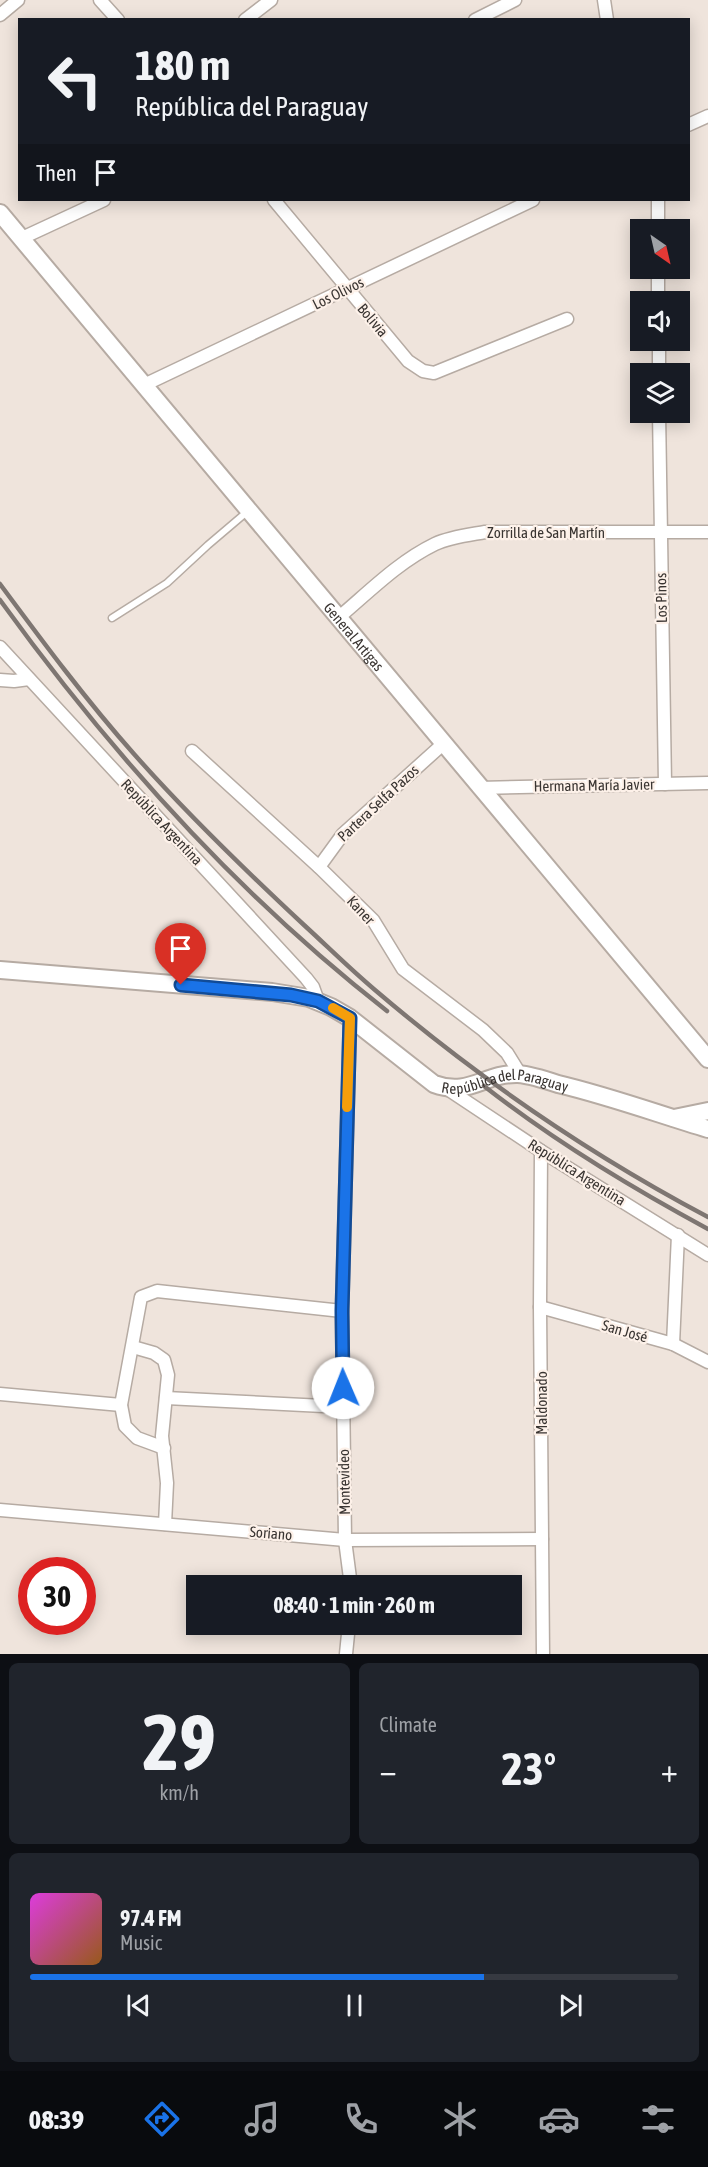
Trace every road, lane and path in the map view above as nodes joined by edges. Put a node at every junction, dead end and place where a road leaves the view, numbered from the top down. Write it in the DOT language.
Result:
graph roads {
  1 [pos="18,0"];
  2 [pos="100,0"];
  3 [pos="271,0"];
  4 [pos="515,0"];
  5 [pos="604,0"];
  6 [pos="0,15"];
  7 [pos="116,18"];
  8 [pos="248,18"];
  9 [pos="479,18"];
  10 [pos="607,18"];
  11 [pos="708,116"];
  12 [pos="690,124"];
  13 [pos="102,201"];
  14 [pos="275,201"];
  15 [pos="531,201"];
  16 [pos="658,201"];
  17 [pos="0,213"];
  18 [pos="658,219"];
  19 [pos="22,238"];
  20 [pos="347,289"];
  21 [pos="567,319"];
  22 [pos="144,385"];
  23 [pos="659,423"];
  24 [pos="249,511"];
  25 [pos="708,532"];
  26 [pos="660,533"];
  27 [pos="112,618"];
  28 [pos="338,618"];
  29 [pos="0,647"];
  30 [pos="29,679"];
  31 [pos="0,680"];
  32 [pos="443,744"];
  33 [pos="192,752"];
  34 [pos="708,783"];
  35 [pos="665,784"];
  36 [pos="479,788"];
  37 [pos="319,867"];
  38 [pos="0,970"];
  39 [pos="318,1001"];
  40 [pos="350,1018"];
  41 [pos="708,1059"];
  42 [pos="520,1074"];
  43 [pos="446,1088"];
  44 [pos="708,1096"];
  45 [pos="703,1112"];
  46 [pos="673,1119"];
  47 [pos="708,1129"];
  48 [pos="541,1151"];
  49 [pos="678,1235"];
  50 [pos="708,1255"];
  51 [pos="540,1307"];
  52 [pos="342,1311"];
  53 [pos="673,1344"];
  54 [pos="133,1347"];
  55 [pos="708,1362"];
  56 [pos="0,1394"];
  57 [pos="166,1398"];
  58 [pos="121,1405"];
  59 [pos="343,1407"];
  60 [pos="164,1448"];
  61 [pos="0,1510"];
  62 [pos="165,1524"];
  63 [pos="542,1539"];
  64 [pos="345,1540"];
  65 [pos="350,1575"];
  66 [pos="348,1635"];
  67 [pos="346,1654"];
  68 [pos="543,1654"];
  1 -- 6 [label="street"];
  2 -- 7 [label="street"];
  3 -- 8 [label="street"];
  4 -- 9 [label="street"];
  5 -- 10 [label="street"];
  11 -- 12 [label="street"];
  13 -- 19 [label="street"];
  14 -- 20 [label="street, Bolivia"];
  15 -- 20 [label="street, Los Olivos"];
  16 -- 18 [label="street"];
  17 -- 19 [label="street, General Artigas"];
  19 -- 22 [label="street, General Artigas"];
  20 -- 21 [label="street, Bolivia"];
  20 -- 22 [label="street, Los Olivos"];
  22 -- 24 [label="street, General Artigas"];
  23 -- 26 [label="street, Los Pinos"];
  24 -- 27 [label="lane"];
  24 -- 28 [label="street, General Artigas"];
  25 -- 26 [label="street, Zorrilla de San Martín"];
  26 -- 28 [label="street, Zorrilla de San Martín"];
  26 -- 35 [label="street, Los Pinos"];
  28 -- 32 [label="street, General Artigas"];
  29 -- 30 [label="street, República Argentina"];
  30 -- 31 [label="street"];
  30 -- 39 [label="street, República Argentina"];
  32 -- 36 [label="street, General Artigas"];
  32 -- 37 [label="street, Partera Selfa Pazos"];
  33 -- 37 [label="street, Kaner"];
  34 -- 35 [label="street, Hermana María Javier"];
  35 -- 36 [label="street, Hermana María Javier"];
  36 -- 41 [label="street, General Artigas"];
  37 -- 42 [label="street, Kaner"];
  38 -- 39 [label="street, República del Paraguay"];
  39 -- 40 [label="street, República del Paraguay"];
  40 -- 43 [label="street, República del Paraguay"];
  40 -- 52 [label="street, Montevideo"];
  42 -- 43 [label="street, República del Paraguay"];
  42 -- 46 [label="street, República del Paraguay"];
  43 -- 48 [label="street, República Argentina"];
  44 -- 45 [label="street"];
  45 -- 46 [label="street"];
  46 -- 47 [label="street, República del Paraguay"];
  48 -- 49 [label="street, República Argentina"];
  48 -- 51 [label="street, Maldonado"];
  49 -- 50 [label="street, República Argentina"];
  49 -- 53 [label="street"];
  51 -- 53 [label="street, San José"];
  51 -- 63 [label="street, Maldonado"];
  52 -- 54 [label="street"];
  52 -- 59 [label="street, Montevideo"];
  53 -- 55 [label="street, San José"];
  54 -- 57 [label="street"];
  54 -- 58 [label="street"];
  56 -- 58 [label="street"];
  57 -- 59 [label="street"];
  57 -- 60 [label="street"];
  58 -- 60 [label="street"];
  59 -- 64 [label="street, Montevideo"];
  60 -- 62 [label="street"];
  61 -- 62 [label="street, Soriano"];
  62 -- 64 [label="street, Soriano"];
  63 -- 64 [label="street, Soriano"];
  63 -- 68 [label="street, Maldonado"];
  64 -- 65 [label="street, Montevideo"];
  66 -- 67 [label="street"];
}
